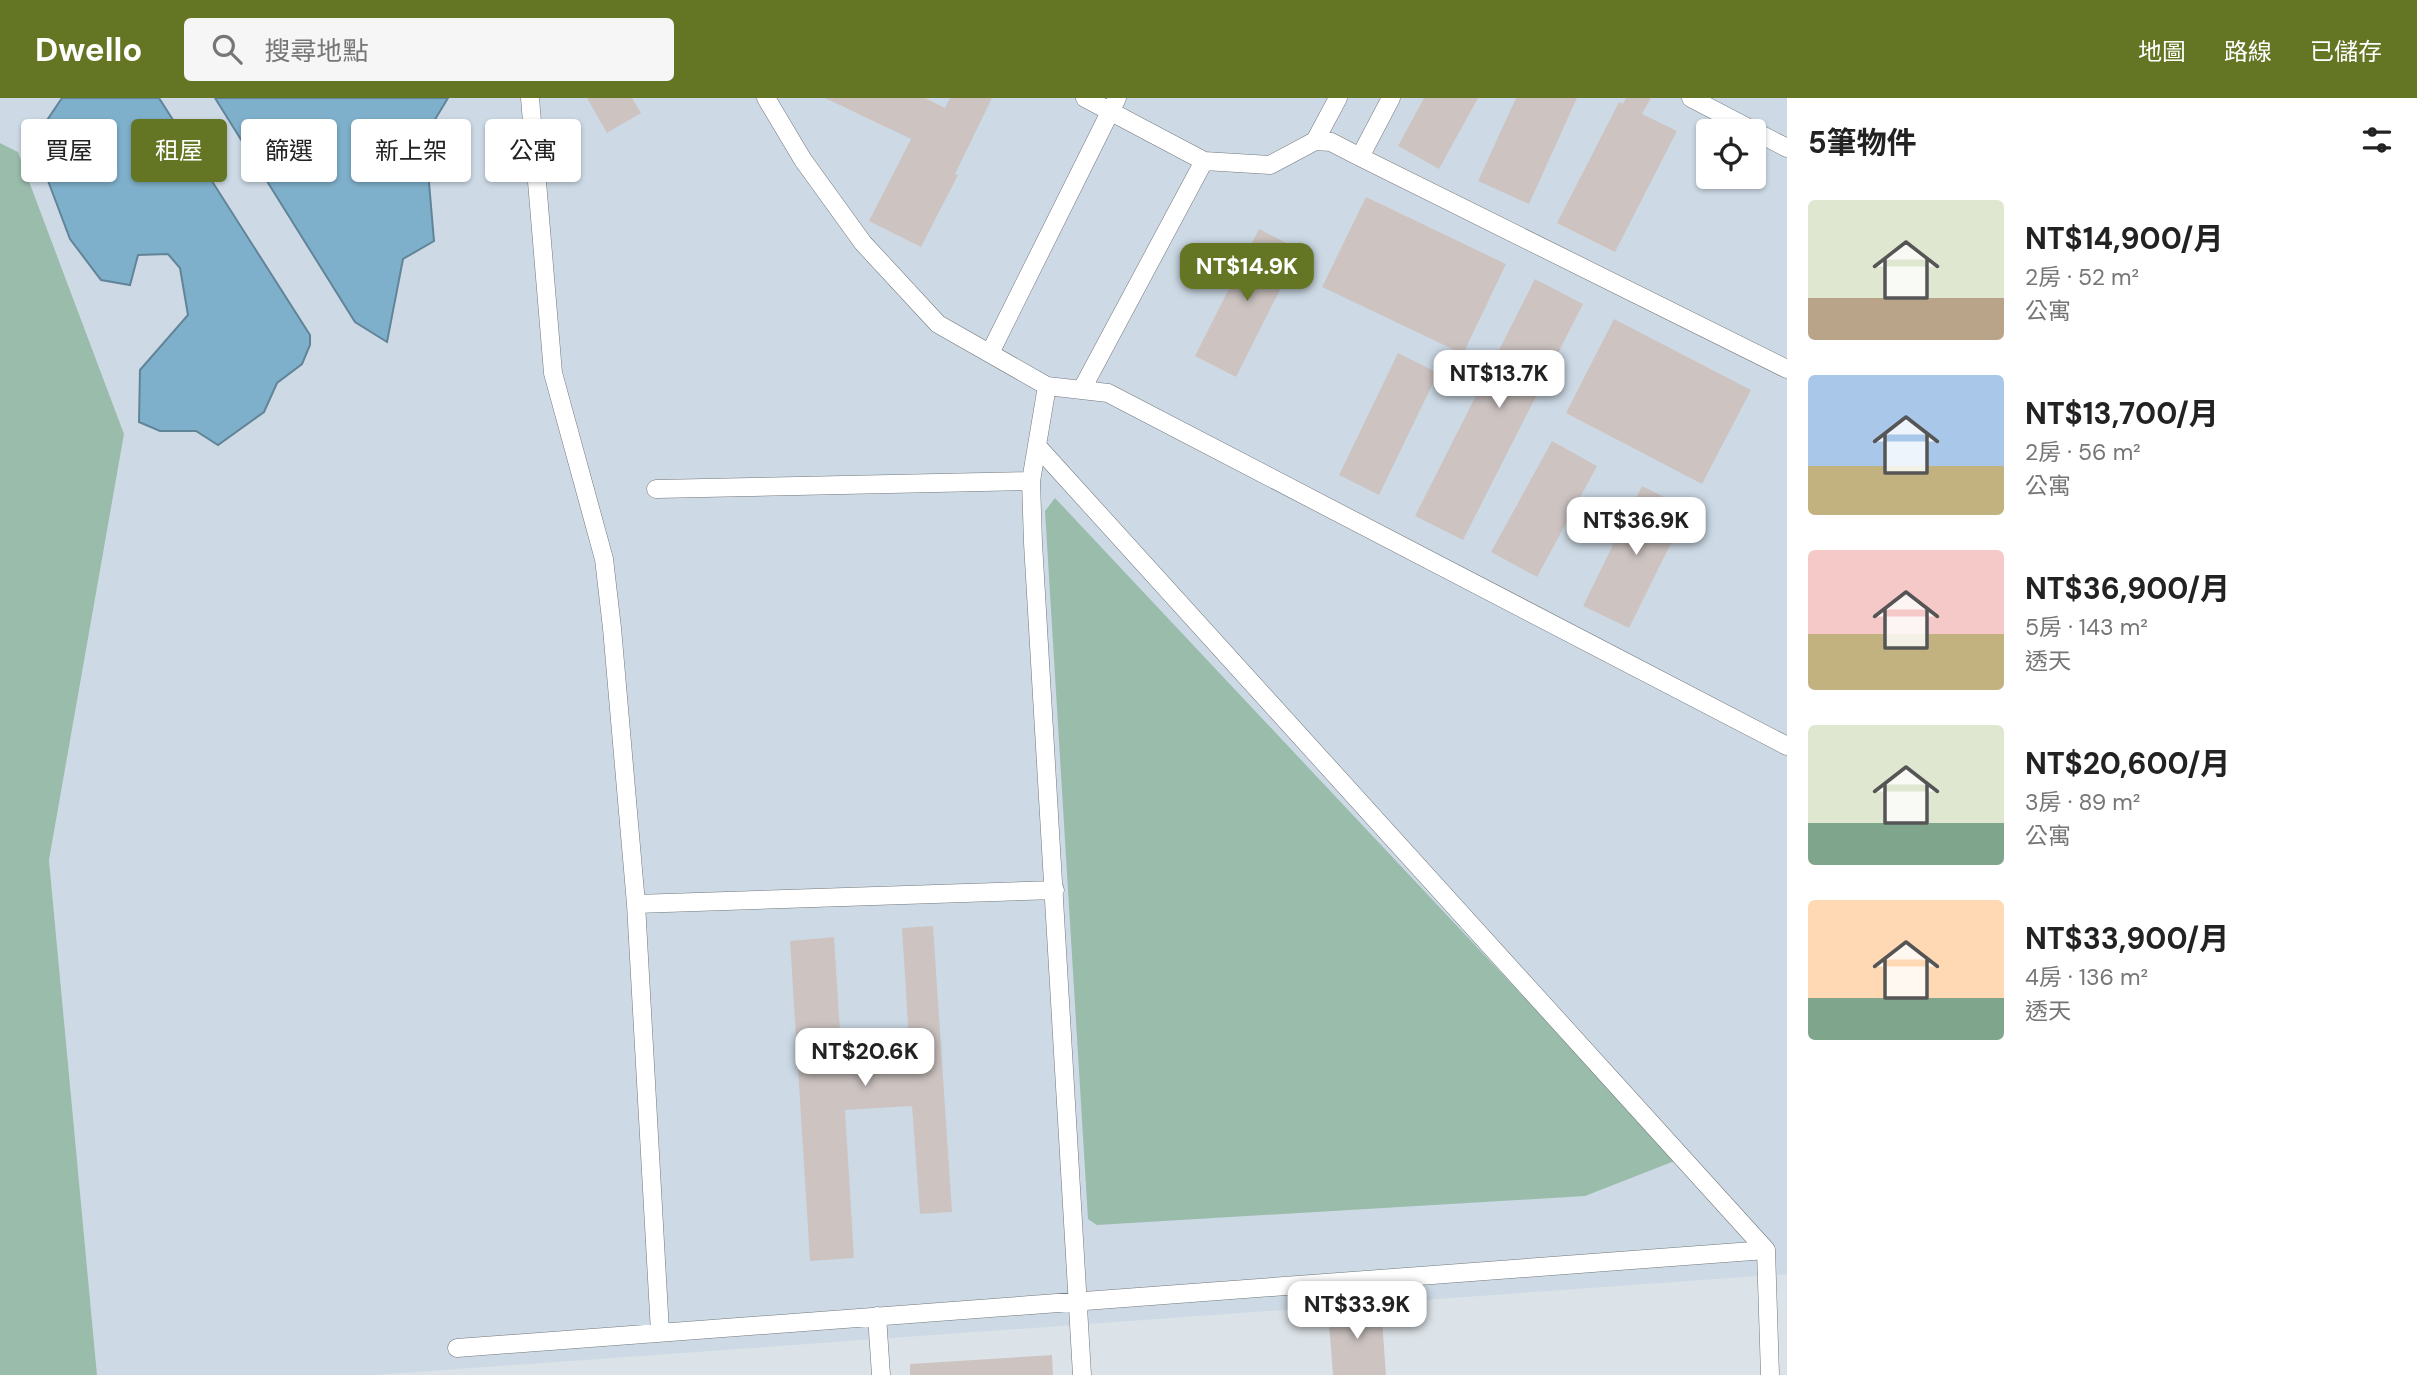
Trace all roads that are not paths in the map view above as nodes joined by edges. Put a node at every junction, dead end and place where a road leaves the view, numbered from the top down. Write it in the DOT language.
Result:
graph roads {
  1 [pos="530,98"];
  2 [pos="766,98"];
  3 [pos="1085,98"];
  4 [pos="1338,98"];
  5 [pos="1391,98"];
  6 [pos="1692,98"];
  7 [pos="1114,105"];
  8 [pos="1315,141"];
  9 [pos="1787,148"];
  10 [pos="1360,157"];
  11 [pos="1205,161"];
  12 [pos="990,353"];
  13 [pos="1787,369"];
  14 [pos="1048,386"];
  15 [pos="1082,389"];
  16 [pos="1038,447"];
  17 [pos="1031,481"];
  18 [pos="656,489"];
  19 [pos="1787,746"];
  20 [pos="1055,890"];
  21 [pos="636,904"];
  22 [pos="1766,1250"];
  23 [pos="1077,1301"];
  24 [pos="877,1316"];
  25 [pos="660,1332"];
  26 [pos="457,1348"];
  27 [pos="881,1375"];
  28 [pos="1082,1375"];
  29 [pos="1770,1375"];
  1 -- 21 [label="lane"];
  2 -- 12 [label="lane"];
  3 -- 7 [label="lane"];
  4 -- 8 [label="lane"];
  5 -- 10 [label="lane"];
  6 -- 9 [label="lane"];
  7 -- 11 [label="lane"];
  7 -- 12 [label="lane"];
  8 -- 10 [label="lane"];
  8 -- 11 [label="lane"];
  10 -- 13 [label="lane"];
  11 -- 15 [label="lane"];
  12 -- 14 [label="lane"];
  14 -- 15 [label="lane"];
  14 -- 16 [label="lane"];
  15 -- 19 [label="lane"];
  16 -- 17 [label="lane"];
  16 -- 22 [label="lane"];
  17 -- 18 [label="lane"];
  17 -- 20 [label="lane"];
  20 -- 21 [label="lane"];
  20 -- 23 [label="lane"];
  21 -- 25 [label="lane"];
  22 -- 23 [label="lane"];
  22 -- 29 [label="lane"];
  23 -- 24 [label="lane"];
  23 -- 28 [label="lane"];
  24 -- 25 [label="lane"];
  24 -- 27 [label="lane"];
  25 -- 26 [label="lane"];
}
